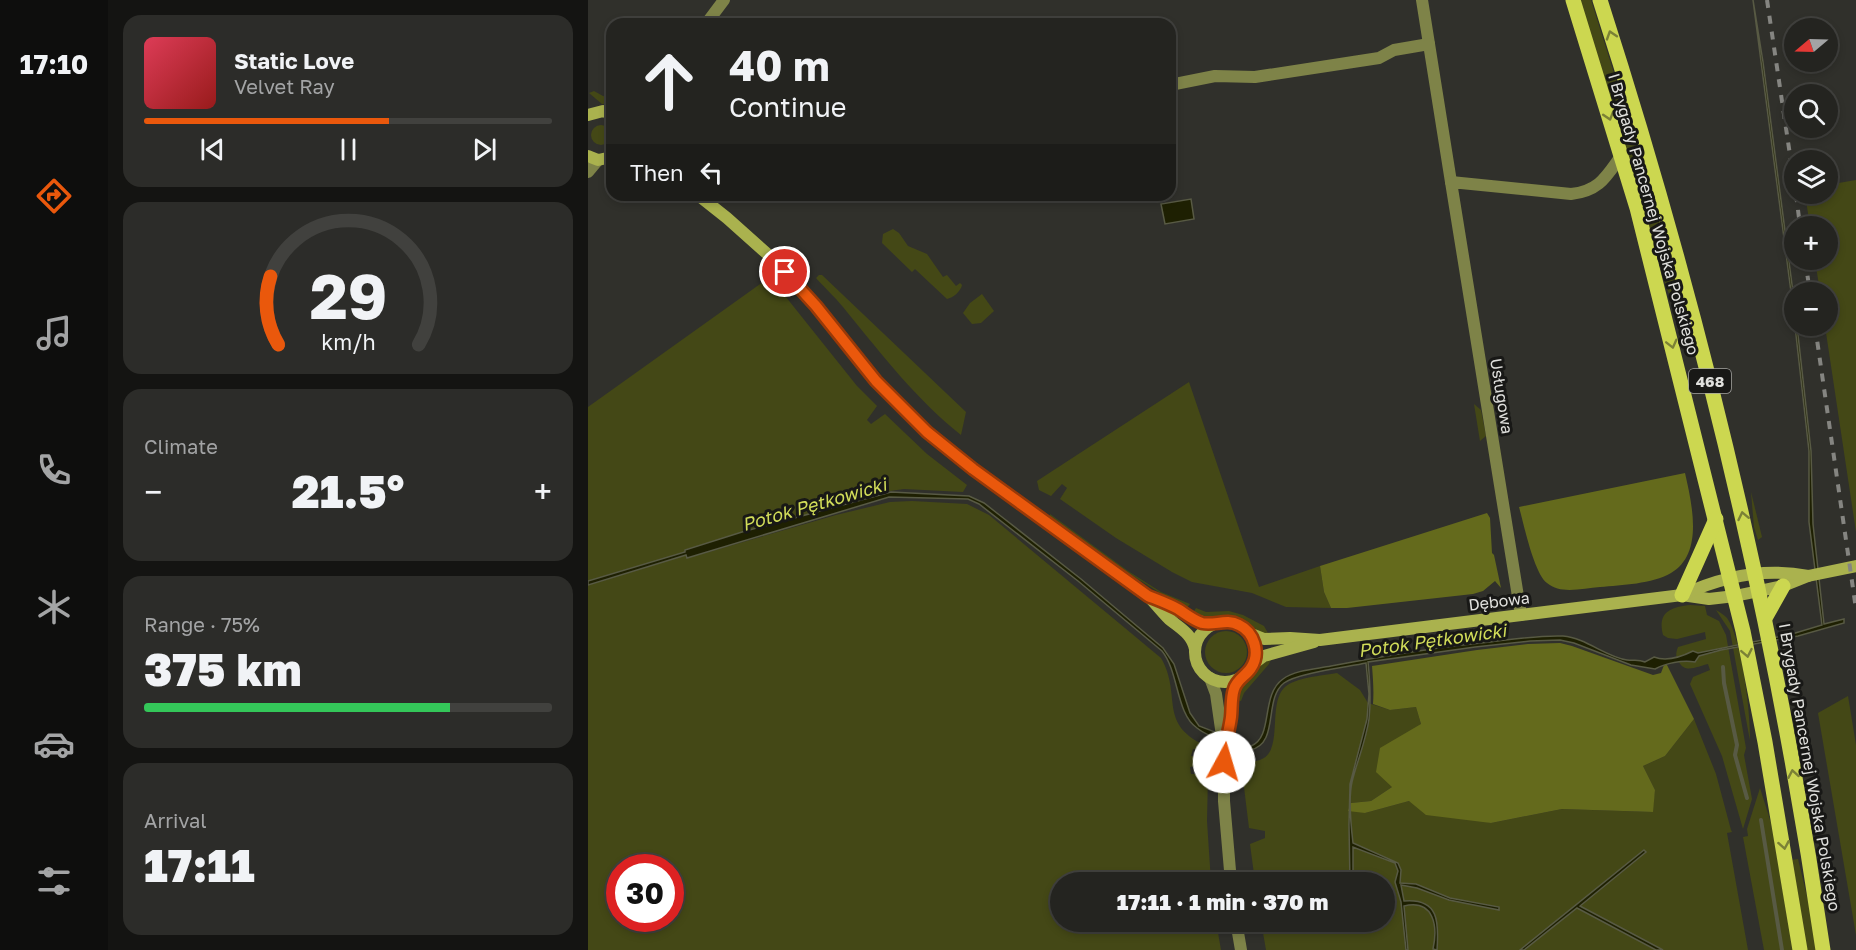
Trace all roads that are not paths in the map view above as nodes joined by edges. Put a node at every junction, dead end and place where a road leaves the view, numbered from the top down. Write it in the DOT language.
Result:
graph roads {
  1 [pos="724,0"];
  2 [pos="1422,0"];
  3 [pos="1573,0"];
  4 [pos="1600,0"];
  5 [pos="710,18"];
  6 [pos="1429,44"];
  7 [pos="1176,84"];
  8 [pos="590,112"];
  9 [pos="606,112"];
  10 [pos="1621,156"];
  11 [pos="593,158"];
  12 [pos="588,172"];
  13 [pos="1451,182"];
  14 [pos="706,201"];
  15 [pos="1716,519"];
  16 [pos="1856,566"];
  17 [pos="1755,573"];
  18 [pos="1808,576"];
  19 [pos="1730,579"];
  20 [pos="1783,586"];
  21 [pos="1759,591"];
  22 [pos="1682,595"];
  23 [pos="1148,596"];
  24 [pos="1735,596"];
  25 [pos="1521,615"];
  26 [pos="1765,618"];
  27 [pos="1213,624"];
  28 [pos="1249,633"];
  29 [pos="1320,640"];
  30 [pos="1195,649"];
  31 [pos="1253,664"];
  32 [pos="1210,678"];
  33 [pos="1239,679"];
  34 [pos="1224,747"];
  35 [pos="1230,872"];
  36 [pos="1238,932"];
  37 [pos="1241,950"];
  38 [pos="1800,950"];
  39 [pos="1823,950"];
  1 -- 5 [label="street"];
  2 -- 6 [label="street, Usługowa"];
  3 -- 10 [label="main road, I Brygady Pancernej Wojska Polskiego / 468, one-way"];
  17 -- 4 [label="main road, I Brygady Pancernej Wojska Polskiego / 468, one-way"];
  6 -- 7 [label="street"];
  6 -- 13 [label="street, Usługowa"];
  8 -- 9 [label="main road"];
  10 -- 13 [label="street"];
  10 -- 15 [label="main road, I Brygady Pancernej Wojska Polskiego / 468, one-way"];
  11 -- 12 [label="street"];
  13 -- 25 [label="street, Usługowa"];
  14 -- 23 [label="main road"];
  15 -- 19 [label="main road, I Brygady Pancernej Wojska Polskiego / 468"];
  15 -- 22 [label="main road"];
  16 -- 18 [label="main road"];
  17 -- 18 [label="main road"];
  17 -- 19 [label="main road"];
  17 -- 21 [label="main road, I Brygady Pancernej Wojska Polskiego / 468"];
  18 -- 20 [label="main road"];
  19 -- 22 [label="main road, Dębowa"];
  19 -- 24 [label="main road, I Brygady Pancernej Wojska Polskiego / 468"];
  20 -- 21 [label="main road"];
  20 -- 26 [label="main road"];
  21 -- 24 [label="main road"];
  21 -- 26 [label="main road, I Brygady Pancernej Wojska Polskiego / 468"];
  22 -- 24 [label="main road, Dębowa"];
  22 -- 25 [label="main road, Dębowa"];
  23 -- 27 [label="main road"];
  23 -- 30 [label="main road"];
  24 -- 38 [label="main road, I Brygady Pancernej Wojska Polskiego / 468, one-way"];
  25 -- 29 [label="main road, Dębowa"];
  39 -- 26 [label="main road, I Brygady Pancernej Wojska Polskiego / 468, one-way"];
  27 -- 28 [label="main road"];
  27 -- 30 [label="main road"];
  28 -- 29 [label="main road, Dębowa"];
  28 -- 31 [label="main road"];
  29 -- 31 [label="main road, Dębowa"];
  30 -- 32 [label="main road"];
  31 -- 33 [label="main road"];
  32 -- 33 [label="main road"];
  32 -- 34 [label="street"];
  33 -- 34 [label="street"];
  34 -- 35 [label="street"];
  36 -- 37 [label="street"];
}
